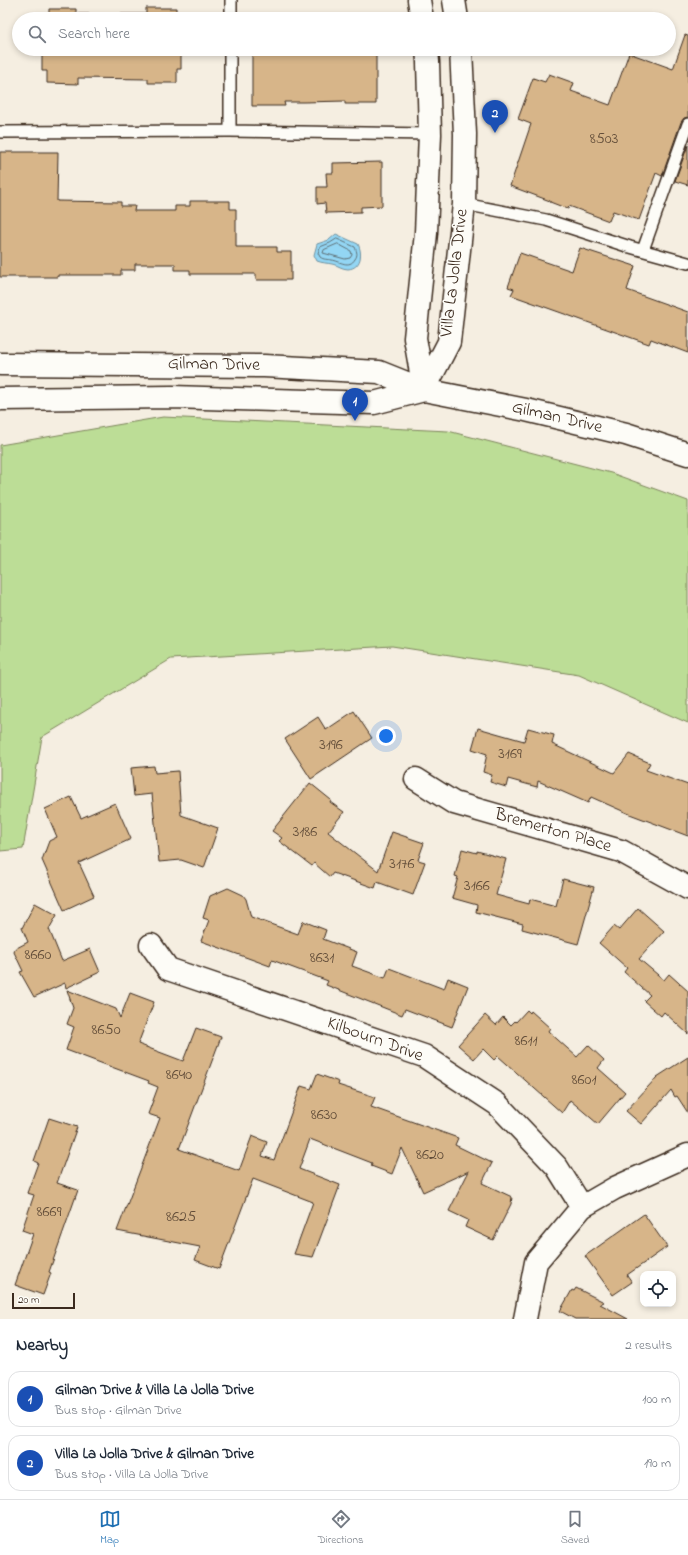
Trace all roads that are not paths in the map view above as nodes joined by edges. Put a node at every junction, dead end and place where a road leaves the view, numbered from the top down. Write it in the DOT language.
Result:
graph roads {
  1 [pos="231,0"];
  2 [pos="419,0"];
  3 [pos="454,0"];
  4 [pos="231,12"];
  5 [pos="421,12"];
  6 [pos="456,12"];
  7 [pos="230,56"];
  8 [pos="428,56"];
  9 [pos="461,56"];
  10 [pos="688,124"];
  11 [pos="230,131"];
  12 [pos="0,132"];
  13 [pos="430,134"];
  14 [pos="464,204"];
  15 [pos="643,250"];
  16 [pos="688,264"];
  17 [pos="0,364"];
  18 [pos="424,390"];
  19 [pos="0,399"];
  20 [pos="688,454"];
  21 [pos="416,779"];
  22 [pos="688,888"];
  23 [pos="151,945"];
  24 [pos="688,1155"];
  25 [pos="582,1207"];
  26 [pos="525,1319"];
  1 -- 4 [label="lane"];
  2 -- 5 [label="main road"];
  3 -- 6 [label="main road"];
  7 -- 11 [label="lane"];
  8 -- 13 [label="main road, Villa La Jolla Drive"];
  9 -- 14 [label="main road, Villa La Jolla Drive"];
  10 -- 15 [label="lane"];
  11 -- 12 [label="lane"];
  11 -- 13 [label="lane"];
  13 -- 18 [label="main road, Villa La Jolla Drive"];
  14 -- 15 [label="lane"];
  14 -- 18 [label="main road, Villa La Jolla Drive"];
  15 -- 16 [label="lane"];
  17 -- 18 [label="main road, Gilman Drive"];
  18 -- 19 [label="main road, Gilman Drive"];
  18 -- 20 [label="main road, Gilman Drive"];
  21 -- 22 [label="main road, Bremerton Place"];
  23 -- 25 [label="main road, Kilbourn Drive"];
  24 -- 25 [label="main road"];
  25 -- 26 [label="main road"];
}
